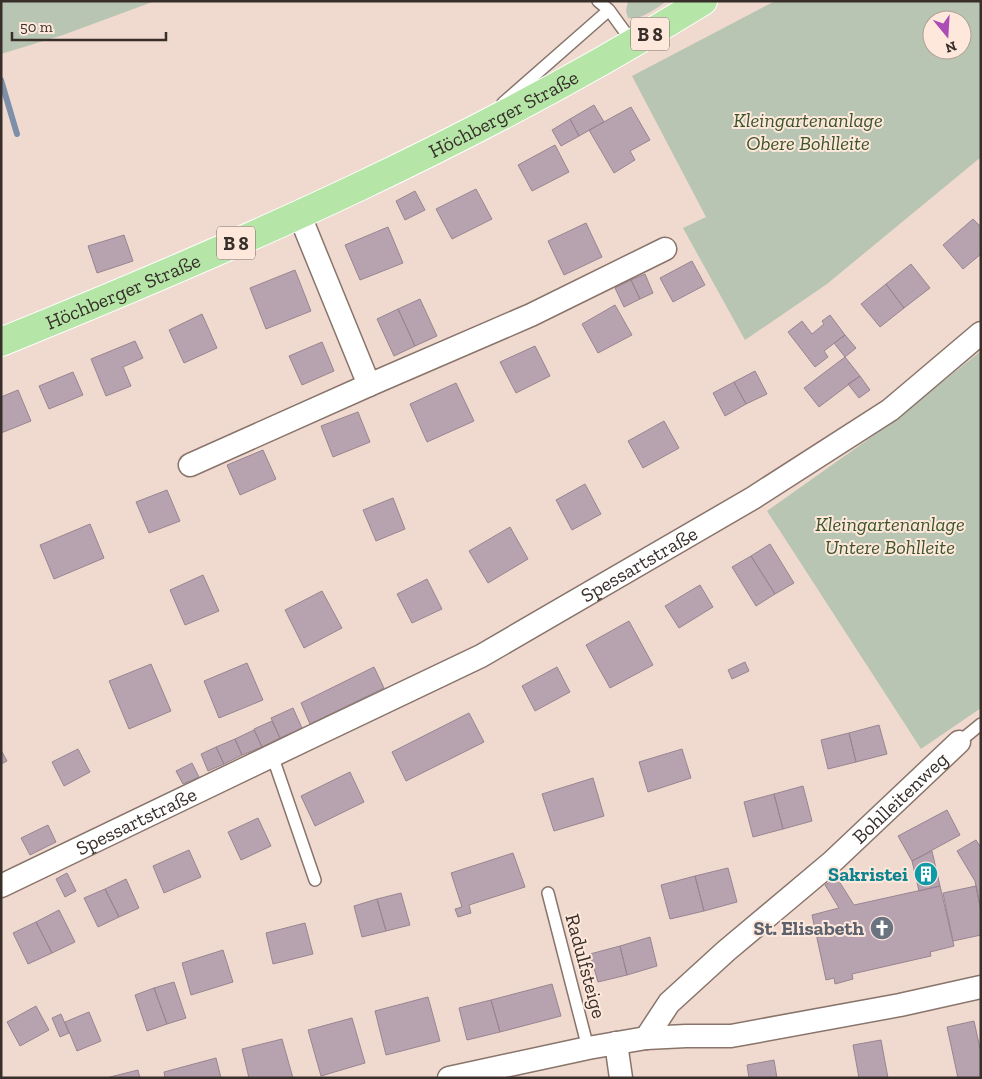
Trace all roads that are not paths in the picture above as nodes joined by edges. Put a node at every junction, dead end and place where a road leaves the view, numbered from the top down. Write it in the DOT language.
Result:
graph roads {
  1 [pos="598,1"];
  2 [pos="703,1"];
  3 [pos="609,10"];
  4 [pos="634,44"];
  5 [pos="467,134"];
  6 [pos="300,216"];
  7 [pos="665,249"];
  8 [pos="981,333"];
  9 [pos="1,342"];
  10 [pos="369,385"];
  11 [pos="190,466"];
  12 [pos="981,724"];
  13 [pos="959,742"];
  14 [pos="272,756"];
  15 [pos="315,880"];
  16 [pos="1,886"];
  17 [pos="548,893"];
  18 [pos="981,988"];
  19 [pos="646,1038"];
  20 [pos="616,1043"];
  21 [pos="588,1048"];
  22 [pos="449,1078"];
  23 [pos="621,1078"];
  1 -- 3 [label="lane"];
  2 -- 4 [label="main road, Höchberger Straße / B 8"];
  3 -- 4 [label="lane"];
  3 -- 5 [label="lane"];
  4 -- 5 [label="main road, Höchberger Straße / B 8"];
  5 -- 6 [label="main road, Höchberger Straße / B 8"];
  6 -- 9 [label="main road, Höchberger Straße / B 8"];
  6 -- 10 [label="street"];
  7 -- 10 [label="street"];
  8 -- 14 [label="street, Spessartstraße"];
  10 -- 11 [label="street"];
  12 -- 13 [label="lane"];
  13 -- 19 [label="street, Bohlleitenweg"];
  14 -- 15 [label="lane"];
  14 -- 16 [label="street, Spessartstraße"];
  17 -- 21 [label="lane, Radulfsteige"];
  18 -- 19 [label="street"];
  19 -- 20 [label="street"];
  20 -- 21 [label="street"];
  20 -- 23 [label="street"];
  21 -- 22 [label="street"];
}
